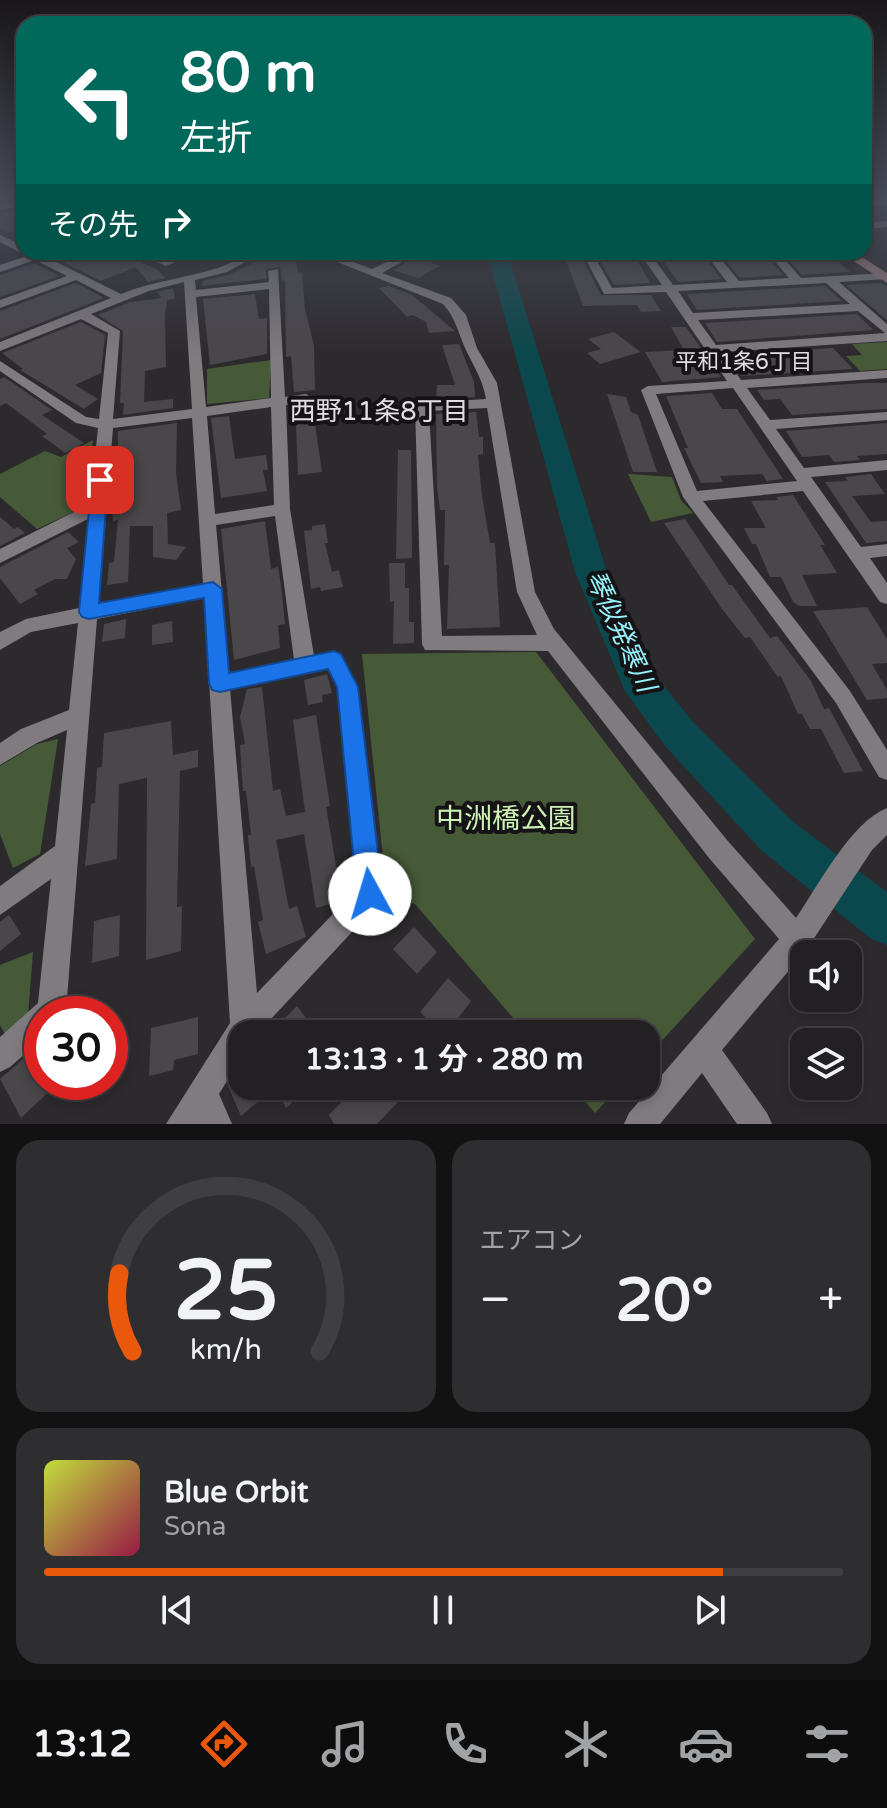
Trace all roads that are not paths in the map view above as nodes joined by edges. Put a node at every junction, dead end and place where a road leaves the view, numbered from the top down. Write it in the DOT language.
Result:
graph roads {
  1 [pos="43,260"];
  2 [pos="243,260"];
  3 [pos="340,260"];
  4 [pos="399,260"];
  5 [pos="591,260"];
  6 [pos="649,260"];
  7 [pos="716,260"];
  8 [pos="779,260"];
  9 [pos="859,260"];
  10 [pos="373,273"];
  11 [pos="76,276"];
  12 [pos="886,277"];
  13 [pos="828,279"];
  14 [pos="798,281"];
  15 [pos="735,284"];
  16 [pos="190,286"];
  17 [pos="668,288"];
  18 [pos="121,298"];
  19 [pos="0,304"];
  20 [pos="860,307"];
  21 [pos="81,314"];
  22 [pos="689,317"];
  23 [pos="887,330"];
  24 [pos="887,337"];
  25 [pos="0,347"];
  26 [pos="711,349"];
  27 [pos="0,365"];
  28 [pos="887,374"];
  29 [pos="735,384"];
  30 [pos="306,398"];
  31 [pos="278,401"];
  32 [pos="494,403"];
  33 [pos="198,412"];
  34 [pos="887,416"];
  35 [pos="105,425"];
  36 [pos="765,425"];
  37 [pos="887,465"];
  38 [pos="803,479"];
  39 [pos="691,497"];
  40 [pos="98,507"];
  41 [pos="282,509"];
  42 [pos="208,521"];
  43 [pos="887,550"];
  44 [pos="856,554"];
  45 [pos="0,557"];
  46 [pos="213,589"];
  47 [pos="887,597"];
  48 [pos="89,612"];
  49 [pos="0,642"];
  50 [pos="553,643"];
  51 [pos="305,664"];
  52 [pos="220,683"];
  53 [pos="79,715"];
  54 [pos="0,755"];
  55 [pos="887,770"];
  56 [pos="887,819"];
  57 [pos="67,852"];
  58 [pos="0,902"];
  59 [pos="797,939"];
  60 [pos="53,996"];
  61 [pos="245,1020"];
  62 [pos="251,1020"];
  63 [pos="24,1036"];
  64 [pos="703,1049"];
  65 [pos="228,1052"];
  66 [pos="0,1057"];
  67 [pos="202,1092"];
  68 [pos="182,1124"];
  69 [pos="216,1124"];
  70 [pos="640,1124"];
  71 [pos="756,1124"];
  1 -- 11 [label="street"];
  2 -- 16 [label="street"];
  3 -- 10 [label="street"];
  4 -- 10 [label="street"];
  5 -- 17 [label="street"];
  6 -- 17 [label="street"];
  7 -- 15 [label="street"];
  8 -- 14 [label="street"];
  9 -- 12 [label="street"];
  10 -- 32 [label="street"];
  11 -- 18 [label="street"];
  11 -- 19 [label="street"];
  12 -- 13 [label="street"];
  13 -- 14 [label="street"];
  13 -- 20 [label="street"];
  14 -- 15 [label="street"];
  15 -- 17 [label="street"];
  16 -- 18 [label="street"];
  16 -- 31 [label="street"];
  16 -- 33 [label="street"];
  17 -- 22 [label="street"];
  18 -- 21 [label="street"];
  20 -- 22 [label="street"];
  20 -- 23 [label="street"];
  21 -- 25 [label="street"];
  21 -- 35 [label="street"];
  22 -- 26 [label="street"];
  24 -- 26 [label="street"];
  26 -- 29 [label="street"];
  27 -- 35 [label="street"];
  28 -- 29 [label="street"];
  29 -- 36 [label="street"];
  29 -- 39 [label="street"];
  30 -- 31 [label="street"];
  31 -- 33 [label="street"];
  31 -- 41 [label="street"];
  32 -- 50 [label="street"];
  32 -- 50 [label="street"];
  33 -- 35 [label="street"];
  33 -- 42 [label="street"];
  34 -- 36 [label="street"];
  35 -- 40 [label="street"];
  36 -- 38 [label="street"];
  37 -- 38 [label="street"];
  38 -- 39 [label="street"];
  38 -- 44 [label="street"];
  39 -- 55 [label="street"];
  40 -- 45 [label="street"];
  40 -- 48 [label="street"];
  41 -- 42 [label="street"];
  41 -- 51 [label="street"];
  42 -- 46 [label="street"];
  43 -- 44 [label="street"];
  44 -- 47 [label="street"];
  46 -- 48 [label="street"];
  46 -- 52 [label="street"];
  48 -- 49 [label="street"];
  48 -- 53 [label="street"];
  50 -- 59 [label="street"];
  51 -- 52 [label="street"];
  51 -- 62 [label="street"];
  52 -- 61 [label="street"];
  53 -- 54 [label="street"];
  53 -- 57 [label="street"];
  56 -- 59 [label="street"];
  57 -- 58 [label="street"];
  57 -- 60 [label="street"];
  59 -- 64 [label="street"];
  63 -- 66 [label="street"];
  64 -- 70 [label="street"];
  64 -- 71 [label="street"];
  65 -- 67 [label="street"];
  67 -- 68 [label="street"];
  67 -- 69 [label="street"];
}
